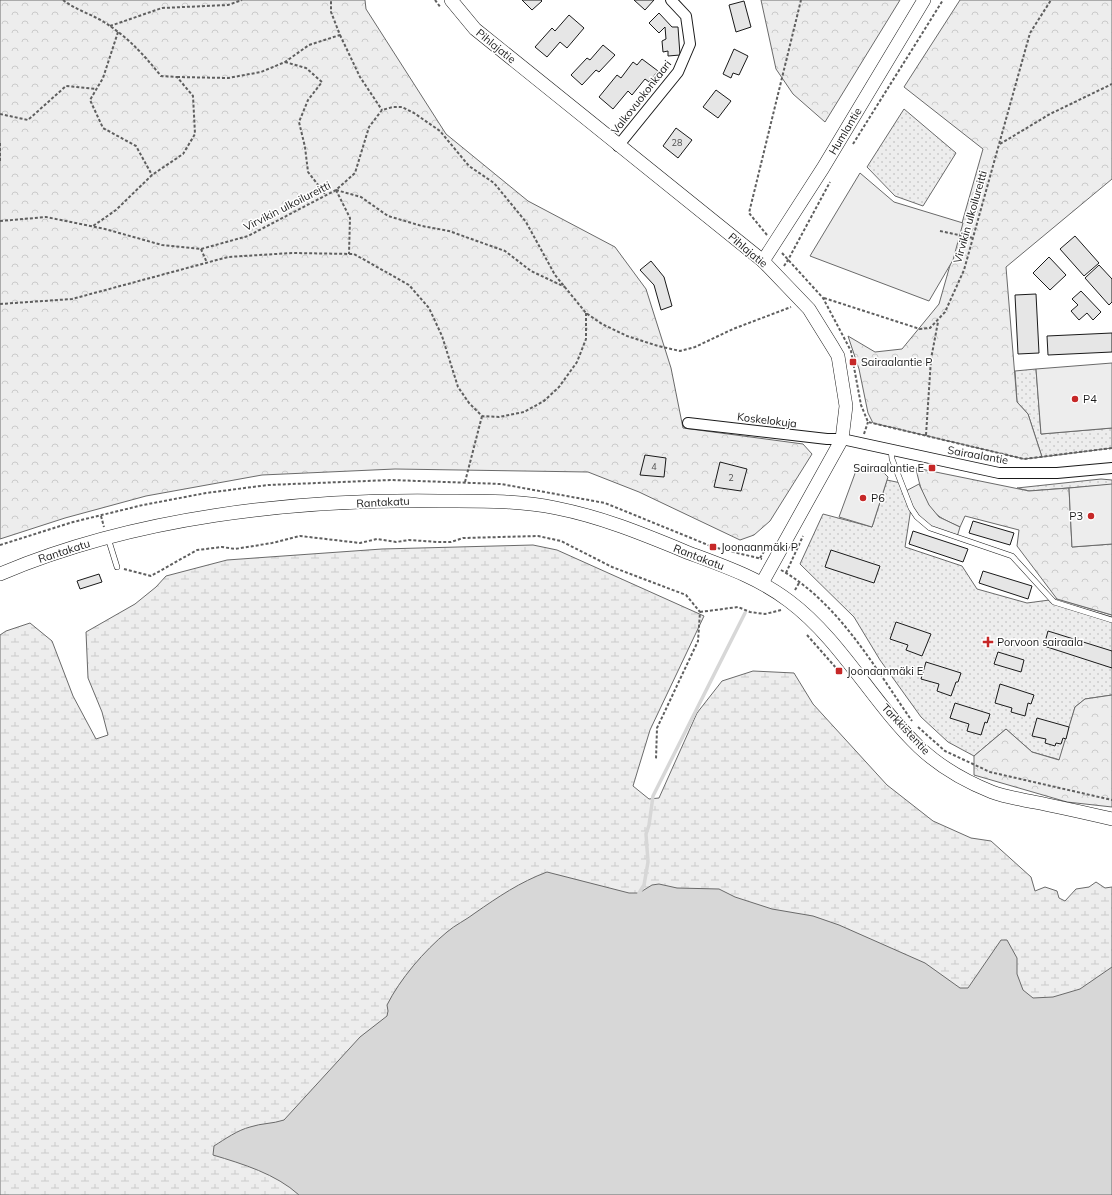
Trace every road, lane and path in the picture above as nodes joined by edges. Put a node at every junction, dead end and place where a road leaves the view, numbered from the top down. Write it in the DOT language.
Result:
graph roads {
  1 [pos="63,0"];
  2 [pos="242,0"];
  3 [pos="331,0"];
  4 [pos="435,0"];
  5 [pos="670,0"];
  6 [pos="801,0"];
  7 [pos="924,0"];
  8 [pos="943,0"];
  9 [pos="1050,0"];
  10 [pos="447,5"];
  11 [pos="110,26"];
  12 [pos="118,32"];
  13 [pos="340,35"];
  14 [pos="285,62"];
  15 [pos="177,77"];
  16 [pos="1112,84"];
  17 [pos="96,89"];
  18 [pos="382,110"];
  19 [pos="0,114"];
  20 [pos="0,143"];
  21 [pos="999,145"];
  22 [pos="618,146"];
  23 [pos="851,148"];
  24 [pos="0,163"];
  25 [pos="152,175"];
  26 [pos="830,181"];
  27 [pos="336,190"];
  28 [pos="326,195"];
  29 [pos="0,222"];
  30 [pos="92,227"];
  31 [pos="940,230"];
  32 [pos="973,238"];
  33 [pos="775,244"];
  34 [pos="201,249"];
  35 [pos="349,254"];
  36 [pos="763,260"];
  37 [pos="788,260"];
  38 [pos="207,263"];
  39 [pos="777,274"];
  40 [pos="566,288"];
  41 [pos="823,298"];
  42 [pos="0,304"];
  43 [pos="794,306"];
  44 [pos="586,313"];
  45 [pos="939,321"];
  46 [pos="482,416"];
  47 [pos="688,423"];
  48 [pos="926,436"];
  49 [pos="842,439"];
  50 [pos="1112,448"];
  51 [pos="891,449"];
  52 [pos="1112,468"];
  53 [pos="465,482"];
  54 [pos="108,537"];
  55 [pos="772,538"];
  56 [pos="0,545"];
  57 [pos="760,558"];
  58 [pos="772,565"];
  59 [pos="117,567"];
  60 [pos="0,574"];
  61 [pos="762,583"];
  62 [pos="700,612"];
  63 [pos="785,615"];
  64 [pos="1112,620"];
  65 [pos="804,631"];
  66 [pos="839,671"];
  67 [pos="656,759"];
  68 [pos="1112,800"];
  69 [pos="1112,819"];
  1 -- 11 [label="path"];
  2 -- 11 [label="path"];
  3 -- 13 [label="path"];
  4 -- 10 [label="path"];
  5 -- 22 [label="street, Valkovuokonkaari"];
  6 -- 33 [label="path"];
  7 -- 33 [label="street, Humlantie"];
  8 -- 23 [label="path"];
  9 -- 21 [label="path, Virvikin ulkoilureitti"];
  10 -- 22 [label="street, Pihlajatie"];
  11 -- 12 [label="path"];
  12 -- 15 [label="path"];
  12 -- 17 [label="path"];
  13 -- 14 [label="path"];
  13 -- 18 [label="path"];
  14 -- 15 [label="path"];
  14 -- 28 [label="path"];
  15 -- 25 [label="path"];
  16 -- 21 [label="path"];
  17 -- 19 [label="path"];
  17 -- 25 [label="path"];
  18 -- 27 [label="path, Virvikin ulkoilureitti"];
  18 -- 40 [label="path"];
  20 -- 24 [label="path"];
  21 -- 32 [label="path, Virvikin ulkoilureitti"];
  22 -- 36 [label="street, Pihlajatie"];
  25 -- 30 [label="path"];
  26 -- 37 [label="path"];
  27 -- 28 [label="path, Virvikin ulkoilureitti"];
  27 -- 35 [label="path"];
  27 -- 40 [label="path"];
  28 -- 34 [label="path, Virvikin ulkoilureitti"];
  29 -- 30 [label="path, Virvikin ulkoilureitti"];
  30 -- 34 [label="path, Virvikin ulkoilureitti"];
  31 -- 32 [label="path"];
  32 -- 45 [label="path, Virvikin ulkoilureitti"];
  33 -- 36 [label="street, Humlantie"];
  33 -- 37 [label="path"];
  34 -- 38 [label="path"];
  35 -- 38 [label="path"];
  35 -- 46 [label="path"];
  36 -- 39 [label="street, Pihlajatie"];
  37 -- 39 [label="path"];
  37 -- 41 [label="path"];
  38 -- 42 [label="path"];
  39 -- 49 [label="street, Pihlajatie"];
  40 -- 44 [label="path"];
  41 -- 45 [label="path"];
  41 -- 48 [label="path"];
  43 -- 44 [label="path"];
  44 -- 46 [label="path"];
  45 -- 48 [label="path, Virvikin ulkoilureitti"];
  46 -- 53 [label="path"];
  47 -- 49 [label="street, Koskelokuja"];
  48 -- 50 [label="path"];
  49 -- 51 [label="street, Sairaalantie"];
  49 -- 58 [label="street, Pihlajatie"];
  51 -- 52 [label="street, Sairaalantie"];
  51 -- 64 [label="lane"];
  53 -- 56 [label="path"];
  53 -- 57 [label="path"];
  54 -- 59 [label="lane"];
  54 -- 60 [label="street, Rantakatu"];
  54 -- 61 [label="street, Rantakatu"];
  55 -- 57 [label="path"];
  57 -- 58 [label="path"];
  58 -- 61 [label="street, Pihlajatie"];
  58 -- 68 [label="path"];
  59 -- 62 [label="path"];
  61 -- 69 [label="street, Tarkkistentie"];
  62 -- 63 [label="path"];
  62 -- 67 [label="path"];
  65 -- 66 [label="path"];
}
